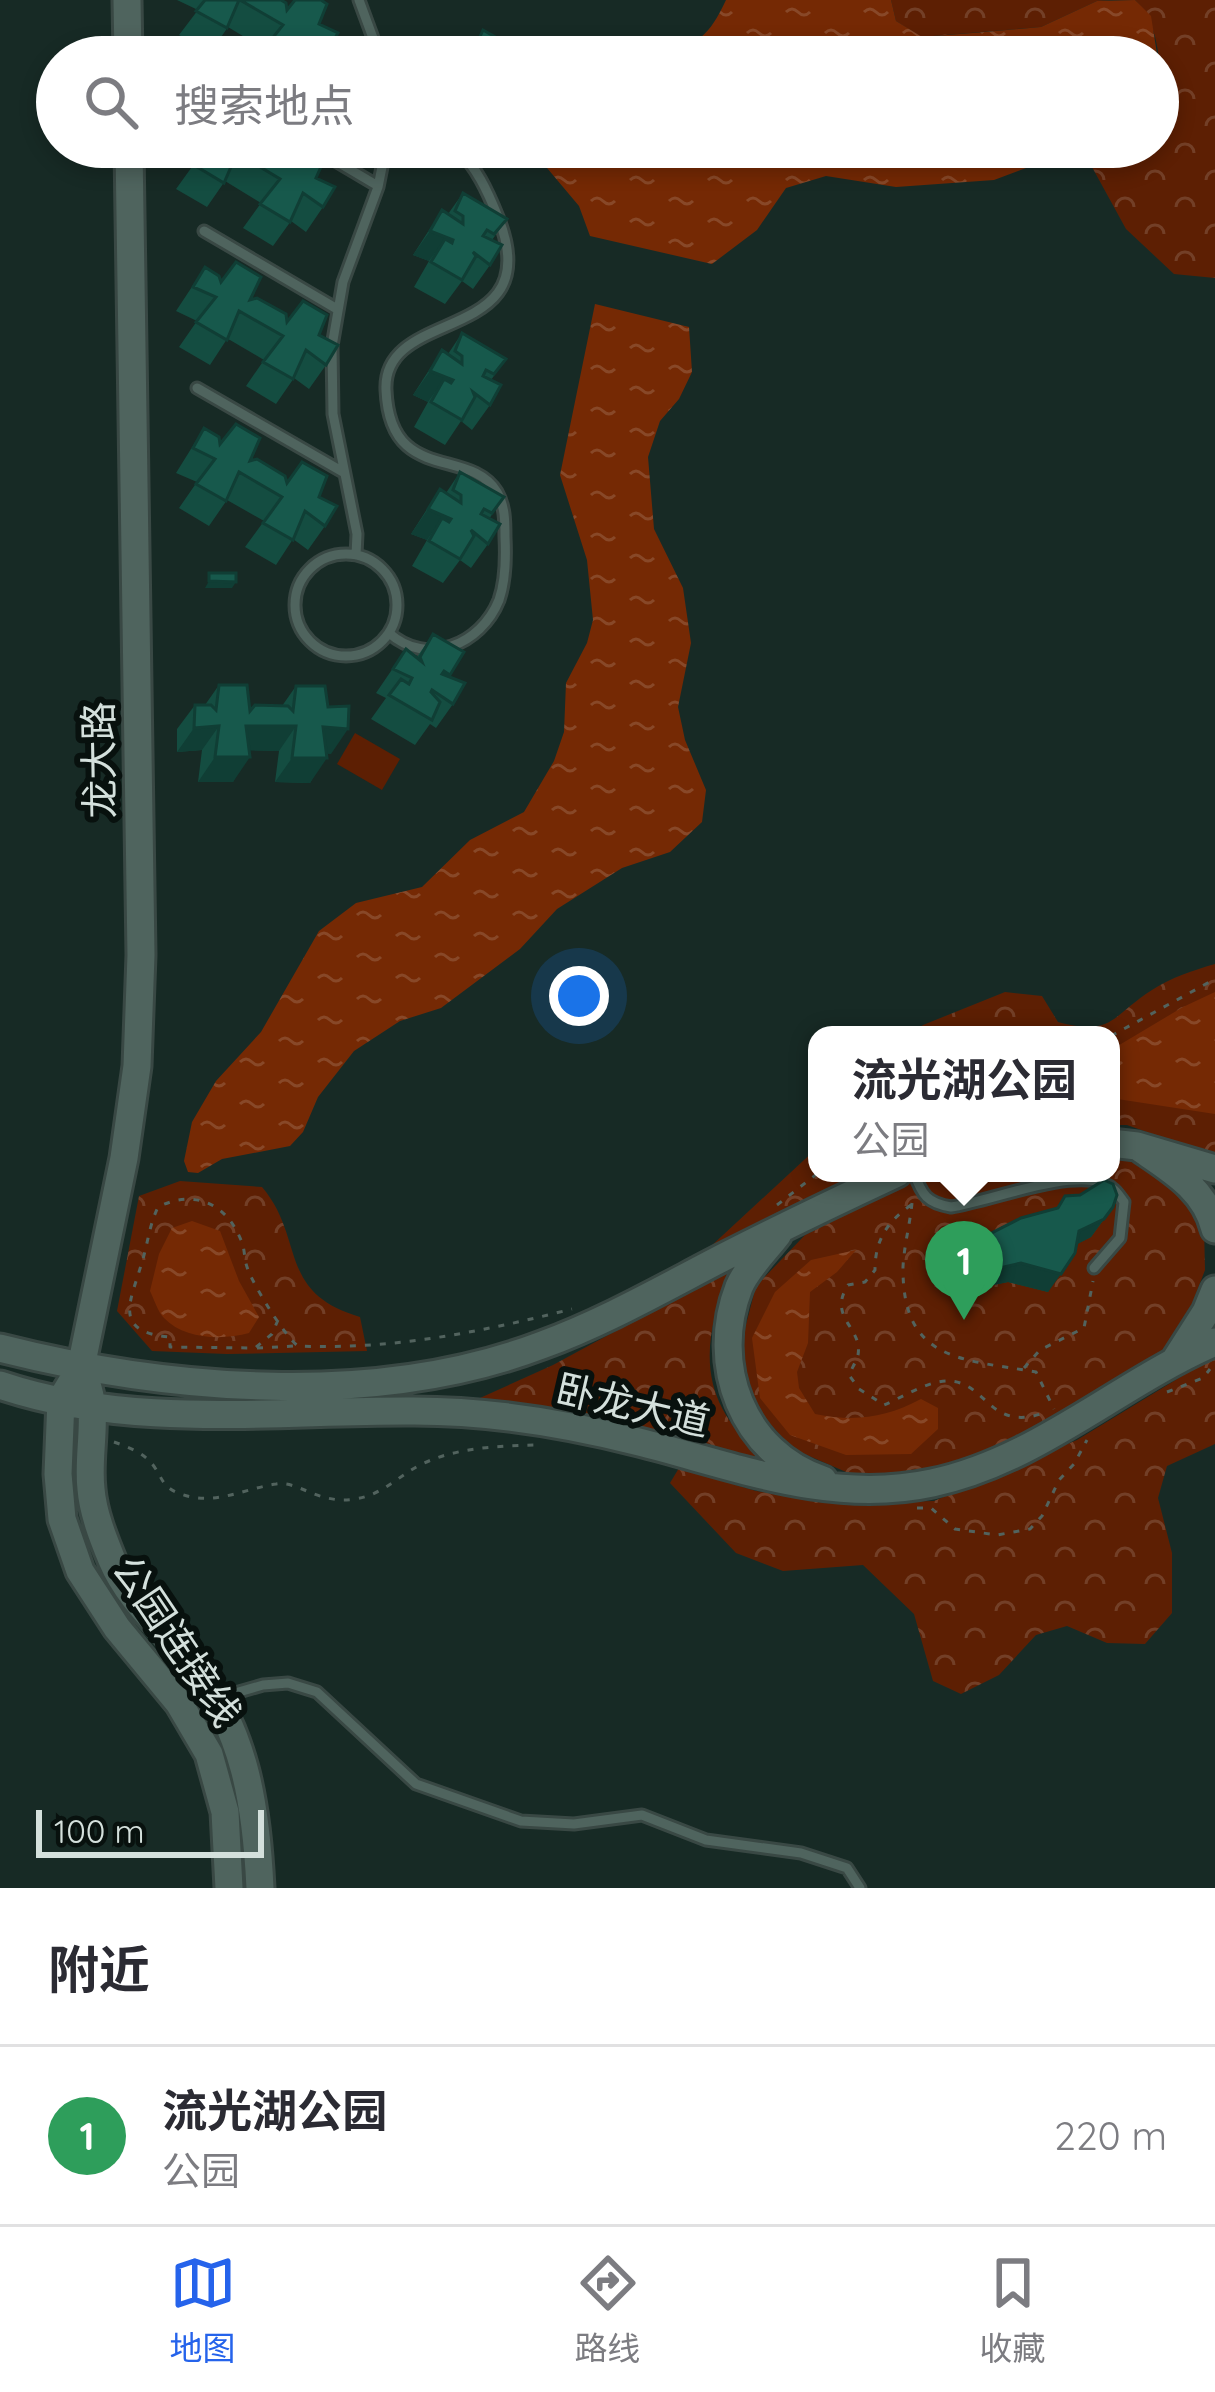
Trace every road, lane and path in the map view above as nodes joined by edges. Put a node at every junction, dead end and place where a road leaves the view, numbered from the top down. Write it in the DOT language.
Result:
graph roads {
  1 [pos="127,0"];
  2 [pos="359,0"];
  3 [pos="128,36"];
  4 [pos="372,36"];
  5 [pos="129,168"];
  6 [pos="348,168"];
  7 [pos="382,168"];
  8 [pos="474,168"];
  9 [pos="378,186"];
  10 [pos="204,231"];
  11 [pos="337,309"];
  12 [pos="197,388"];
  13 [pos="343,472"];
  14 [pos="356,555"];
  15 [pos="388,633"];
  16 [pos="1215,980"];
  17 [pos="1120,1031"];
  18 [pos="1124,1144"];
  19 [pos="1215,1168"];
  20 [pos="810,1182"];
  21 [pos="874,1182"];
  22 [pos="918,1182"];
  23 [pos="1065,1182"];
  24 [pos="1102,1182"];
  25 [pos="922,1193"];
  26 [pos="911,1204"];
  27 [pos="777,1219"];
  28 [pos="1215,1229"];
  29 [pos="1094,1268"];
  30 [pos="1215,1290"];
  31 [pos="588,1305"];
  32 [pos="278,1320"];
  33 [pos="1215,1342"];
  34 [pos="298,1346"];
  35 [pos="0,1348"];
  36 [pos="255,1348"];
  37 [pos="1176,1360"];
  38 [pos="1215,1363"];
  39 [pos="81,1367"];
  40 [pos="1023,1370"];
  41 [pos="0,1385"];
  42 [pos="1160,1395"];
  43 [pos="61,1400"];
  44 [pos="93,1405"];
  45 [pos="1092,1435"];
  46 [pos="103,1437"];
  47 [pos="552,1444"];
  48 [pos="850,1489"];
  49 [pos="911,1507"];
  50 [pos="218,1698"];
  51 [pos="230,1888"];
  52 [pos="260,1888"];
  53 [pos="860,1888"];
  1 -- 3 [label="main road"];
  2 -- 4 [label="lane"];
  5 -- 39 [label="main road, 龙大路"];
  6 -- 9 [label="lane"];
  7 -- 9 [label="lane"];
  8 -- 15 [label="lane"];
  9 -- 11 [label="lane"];
  10 -- 11 [label="lane"];
  11 -- 13 [label="lane"];
  12 -- 13 [label="lane"];
  13 -- 14 [label="lane"];
  14 -- 15 [label="lane"];
  14 -- 15 [label="lane"];
  16 -- 17 [label="path"];
  18 -- 19 [label="main road"];
  18 -- 28 [label="main road"];
  20 -- 27 [label="path"];
  21 -- 27 [label="main road, 卧龙大道"];
  22 -- 25 [label="lane"];
  23 -- 25 [label="lane"];
  24 -- 29 [label="lane"];
  25 -- 26 [label="path"];
  26 -- 40 [label="path"];
  26 -- 40 [label="path"];
  27 -- 39 [label="main road, 卧龙大道"];
  27 -- 48 [label="main road"];
  29 -- 40 [label="path"];
  30 -- 37 [label="main road"];
  31 -- 34 [label="path"];
  32 -- 34 [label="path"];
  32 -- 36 [label="path"];
  32 -- 36 [label="path"];
  33 -- 37 [label="main road, 卧龙大道"];
  34 -- 36 [label="path"];
  35 -- 39 [label="main road, 卧龙大道"];
  37 -- 48 [label="main road, 卧龙大道"];
  38 -- 42 [label="path"];
  39 -- 43 [label="main road, 公园连接线"];
  39 -- 44 [label="main road, 公园连接线"];
  41 -- 43 [label="main road, 卧龙大道"];
  43 -- 44 [label="main road, 卧龙大道"];
  43 -- 51 [label="main road, 公园连接线"];
  44 -- 48 [label="main road, 卧龙大道"];
  44 -- 50 [label="main road, 公园连接线"];
  45 -- 49 [label="path"];
  46 -- 47 [label="path"];
  50 -- 52 [label="main road, 公园连接线"];
  50 -- 53 [label="lane"];
}
